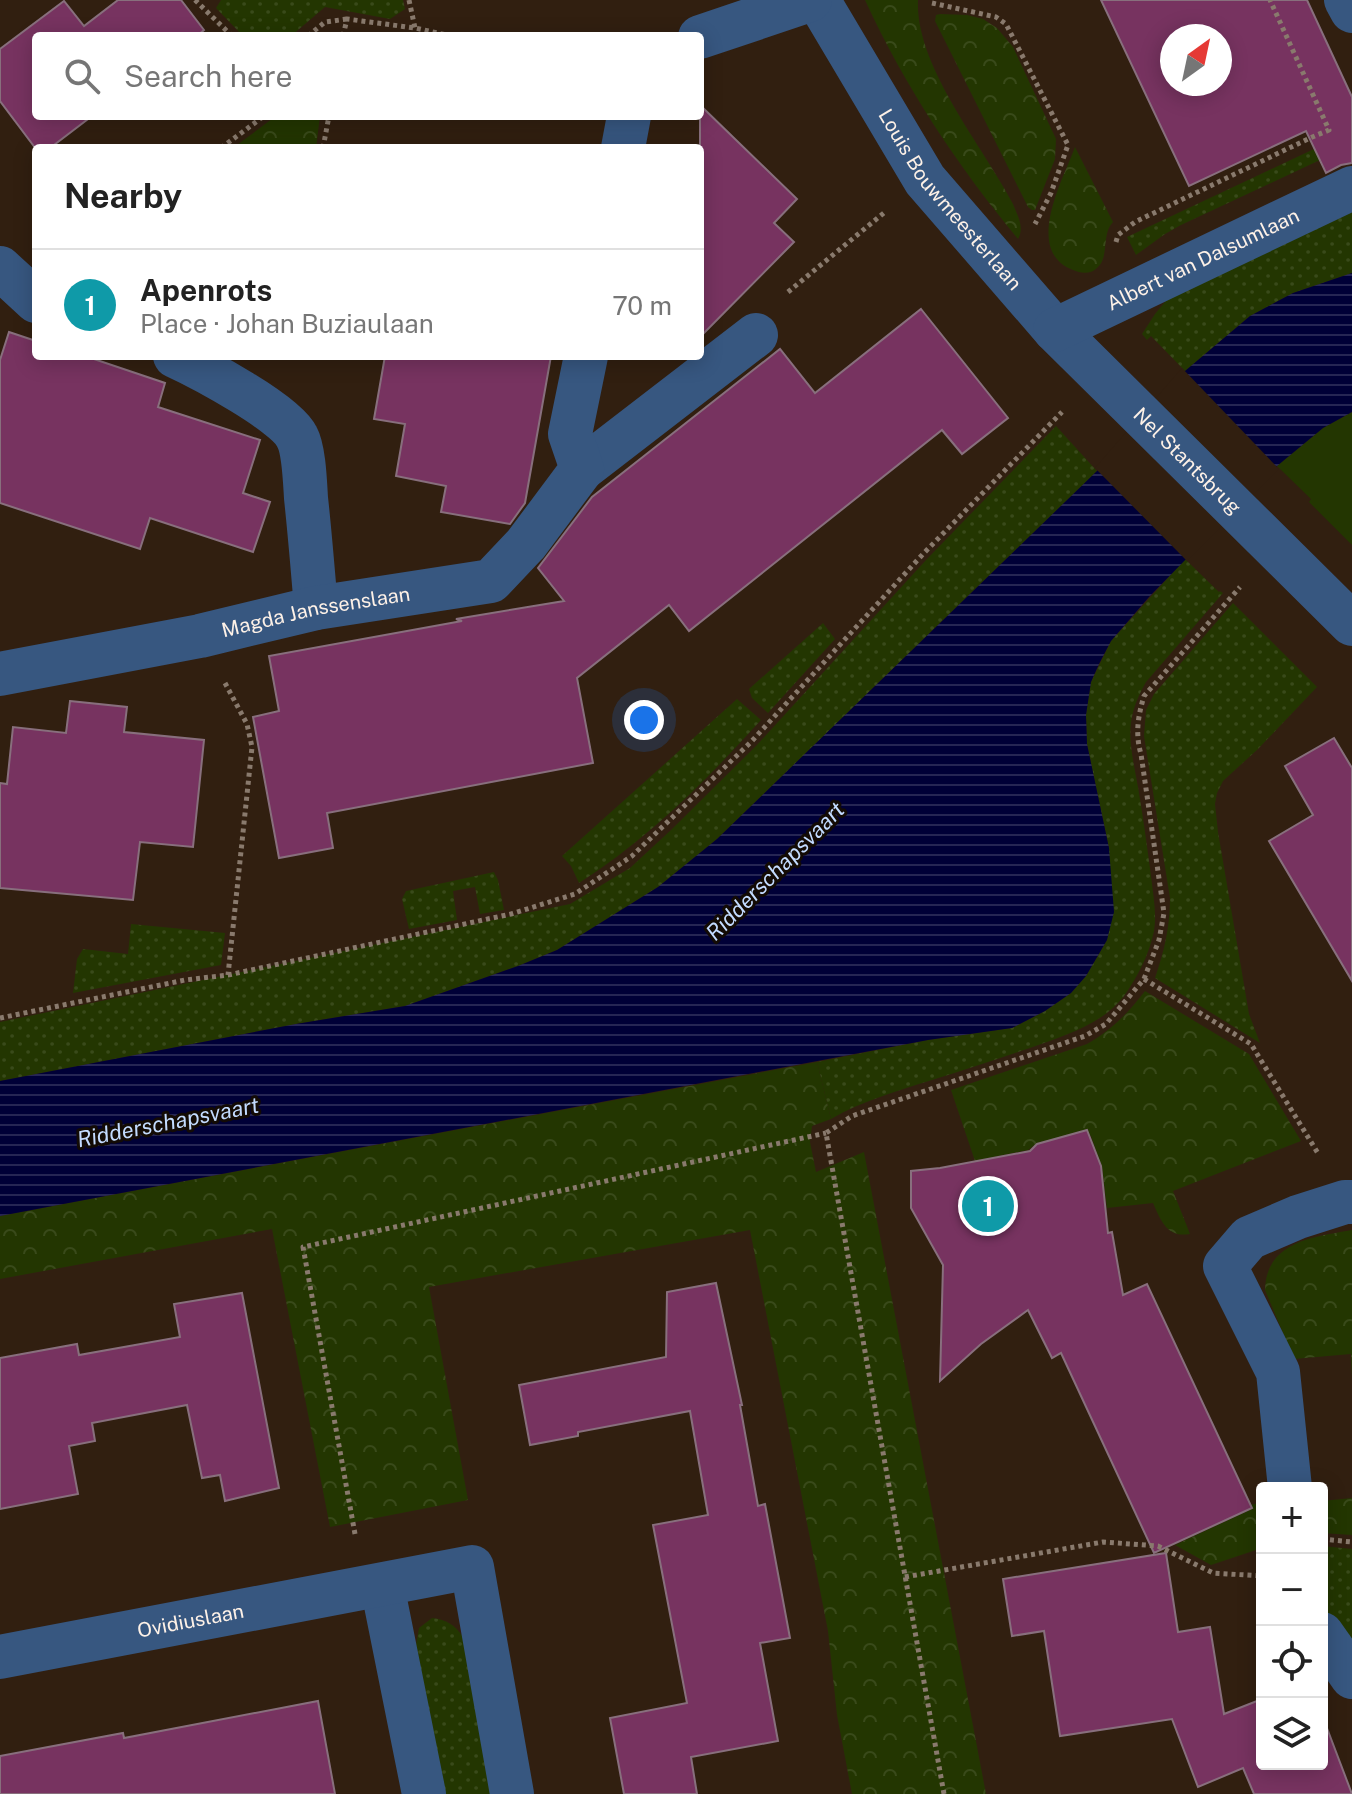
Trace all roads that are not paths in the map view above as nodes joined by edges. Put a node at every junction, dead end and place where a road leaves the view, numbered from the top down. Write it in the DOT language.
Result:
graph roads {
  1 [pos="810,0"];
  2 [pos="818,0"];
  3 [pos="1346,0"];
  4 [pos="1352,11"];
  5 [pos="704,36"];
  6 [pos="628,120"];
  7 [pos="624,144"];
  8 [pos="1352,188"];
  9 [pos="0,268"];
  10 [pos="32,297"];
  11 [pos="1055,330"];
  12 [pos="756,335"];
  13 [pos="184,360"];
  14 [pos="585,360"];
  15 [pos="1103,378"];
  16 [pos="582,469"];
  17 [pos="316,608"];
  18 [pos="1352,624"];
  19 [pos="0,674"];
  20 [pos="1349,1202"];
  21 [pos="1289,1482"];
  22 [pos="382,1585"];
  23 [pos="1328,1643"];
  24 [pos="0,1657"];
  25 [pos="1352,1677"];
  26 [pos="424,1794"];
  27 [pos="512,1794"];
  1 -- 5 [label="street"];
  2 -- 11 [label="street, Louis Bouwmeesterlaan"];
  3 -- 4 [label="street"];
  6 -- 7 [label="street"];
  8 -- 11 [label="street, Albert van Dalsumlaan"];
  9 -- 10 [label="street"];
  11 -- 15 [label="street, Louis Bouwmeesterlaan"];
  12 -- 16 [label="street, Magda Janssenslaan"];
  13 -- 17 [label="street"];
  14 -- 16 [label="street"];
  15 -- 18 [label="street, Nel Stantsbrug"];
  16 -- 17 [label="street, Magda Janssenslaan"];
  17 -- 19 [label="street, Magda Janssenslaan"];
  20 -- 21 [label="street"];
  22 -- 24 [label="street, Ovidiuslaan"];
  22 -- 26 [label="street"];
  22 -- 27 [label="street, Ovidiuslaan"];
  23 -- 25 [label="street"];
}
